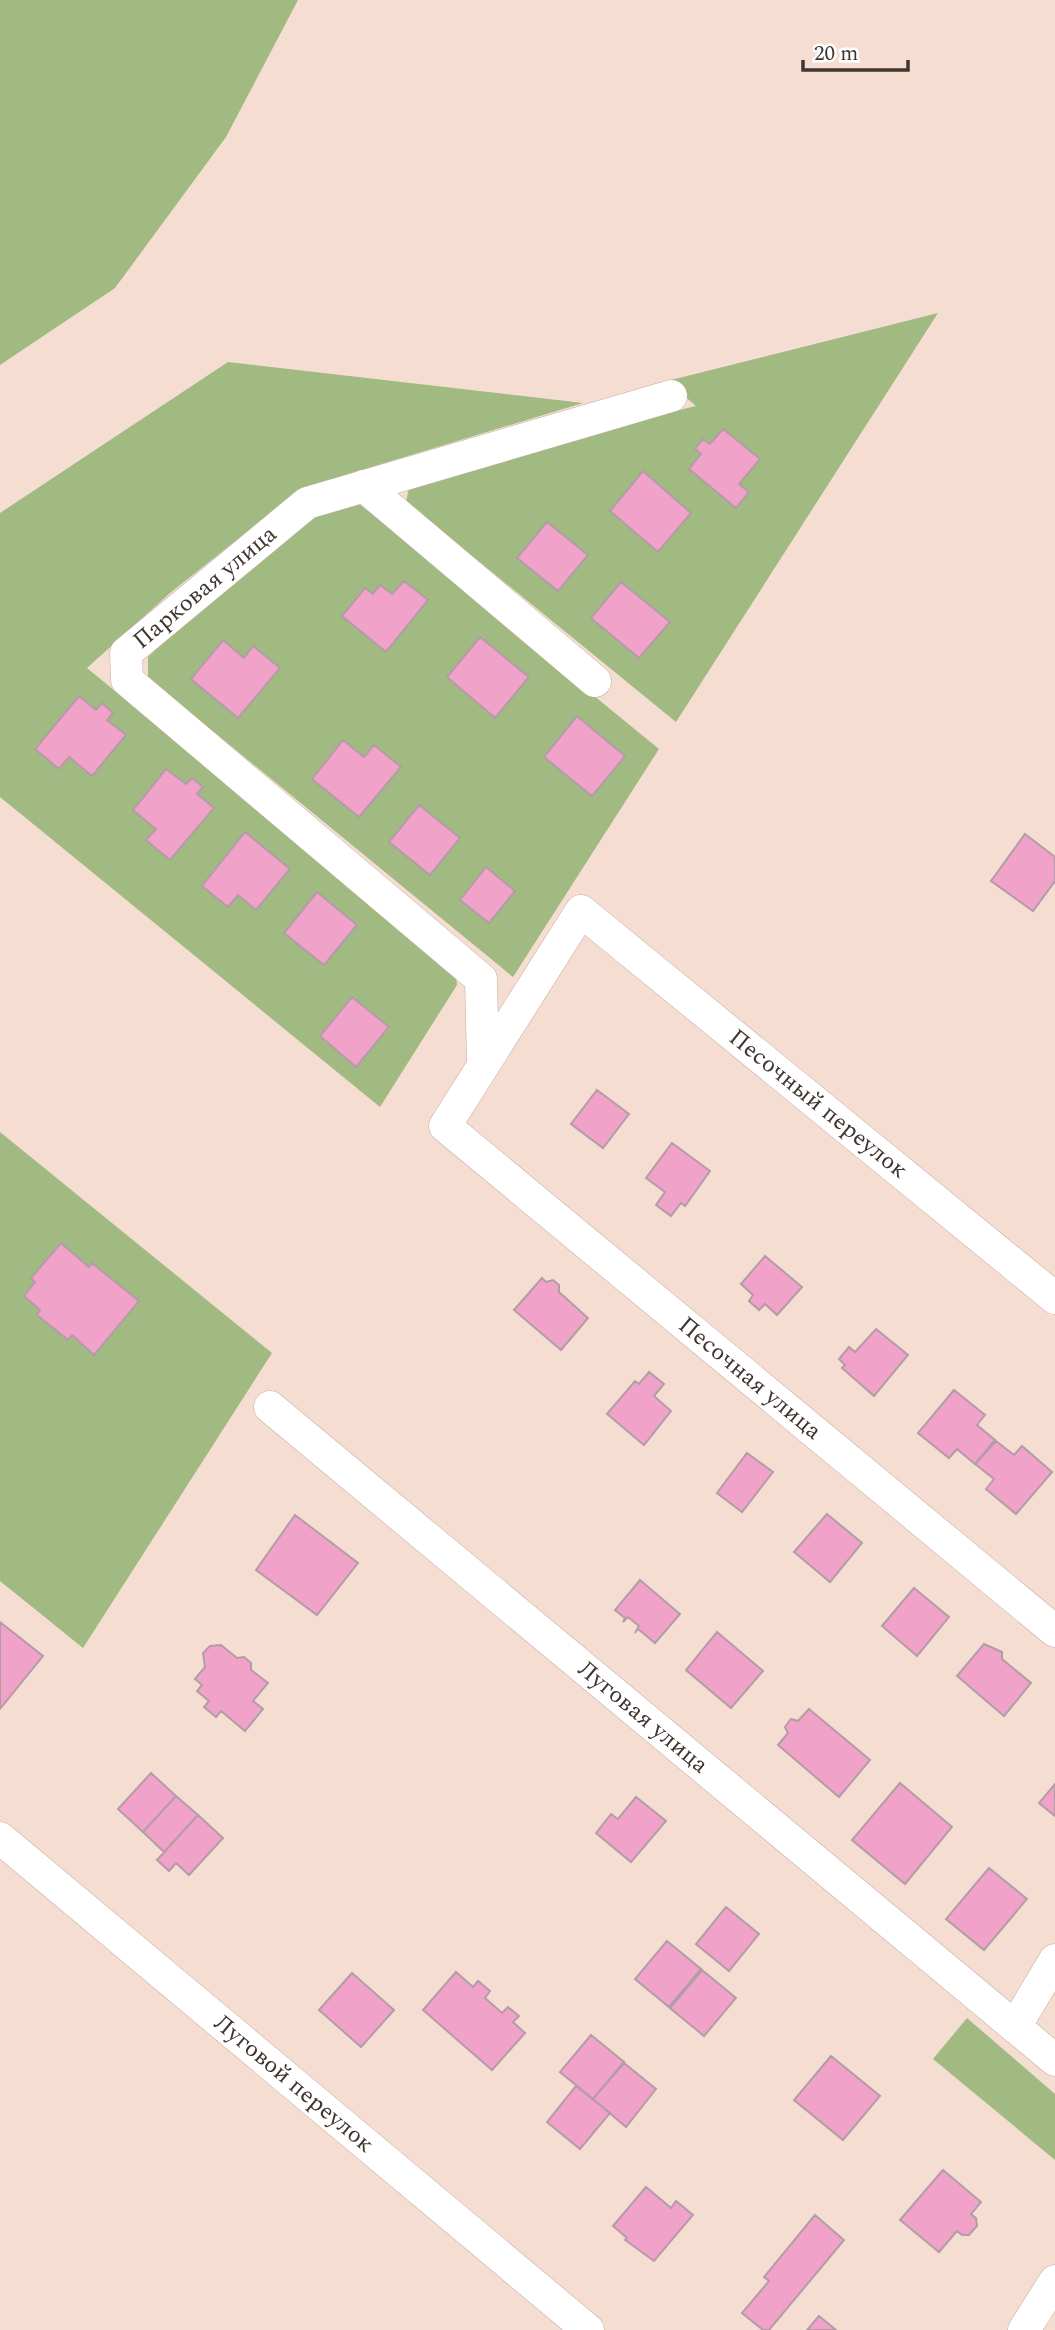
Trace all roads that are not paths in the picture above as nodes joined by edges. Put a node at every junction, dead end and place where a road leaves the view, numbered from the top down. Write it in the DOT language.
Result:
graph roads {
  1 [pos="671,396"];
  2 [pos="364,486"];
  3 [pos="595,681"];
  4 [pos="483,1065"];
  5 [pos="1055,1298"];
  6 [pos="270,1407"];
  7 [pos="1055,1631"];
  8 [pos="0,1838"];
  9 [pos="1055,1960"];
  10 [pos="1015,2027"];
  11 [pos="1055,2060"];
  12 [pos="1055,2281"];
  13 [pos="588,2330"];
  14 [pos="1024,2330"];
  1 -- 2 [label="street, Парковая улица"];
  2 -- 3 [label="street"];
  2 -- 4 [label="street, Парковая улица"];
  4 -- 5 [label="street, Песочный переулок"];
  4 -- 7 [label="street, Песочная улица"];
  6 -- 10 [label="street, Луговая улица"];
  8 -- 13 [label="street, Луговой переулок"];
  9 -- 10 [label="street"];
  10 -- 11 [label="street, Луговая улица"];
  12 -- 14 [label="street"];
}
